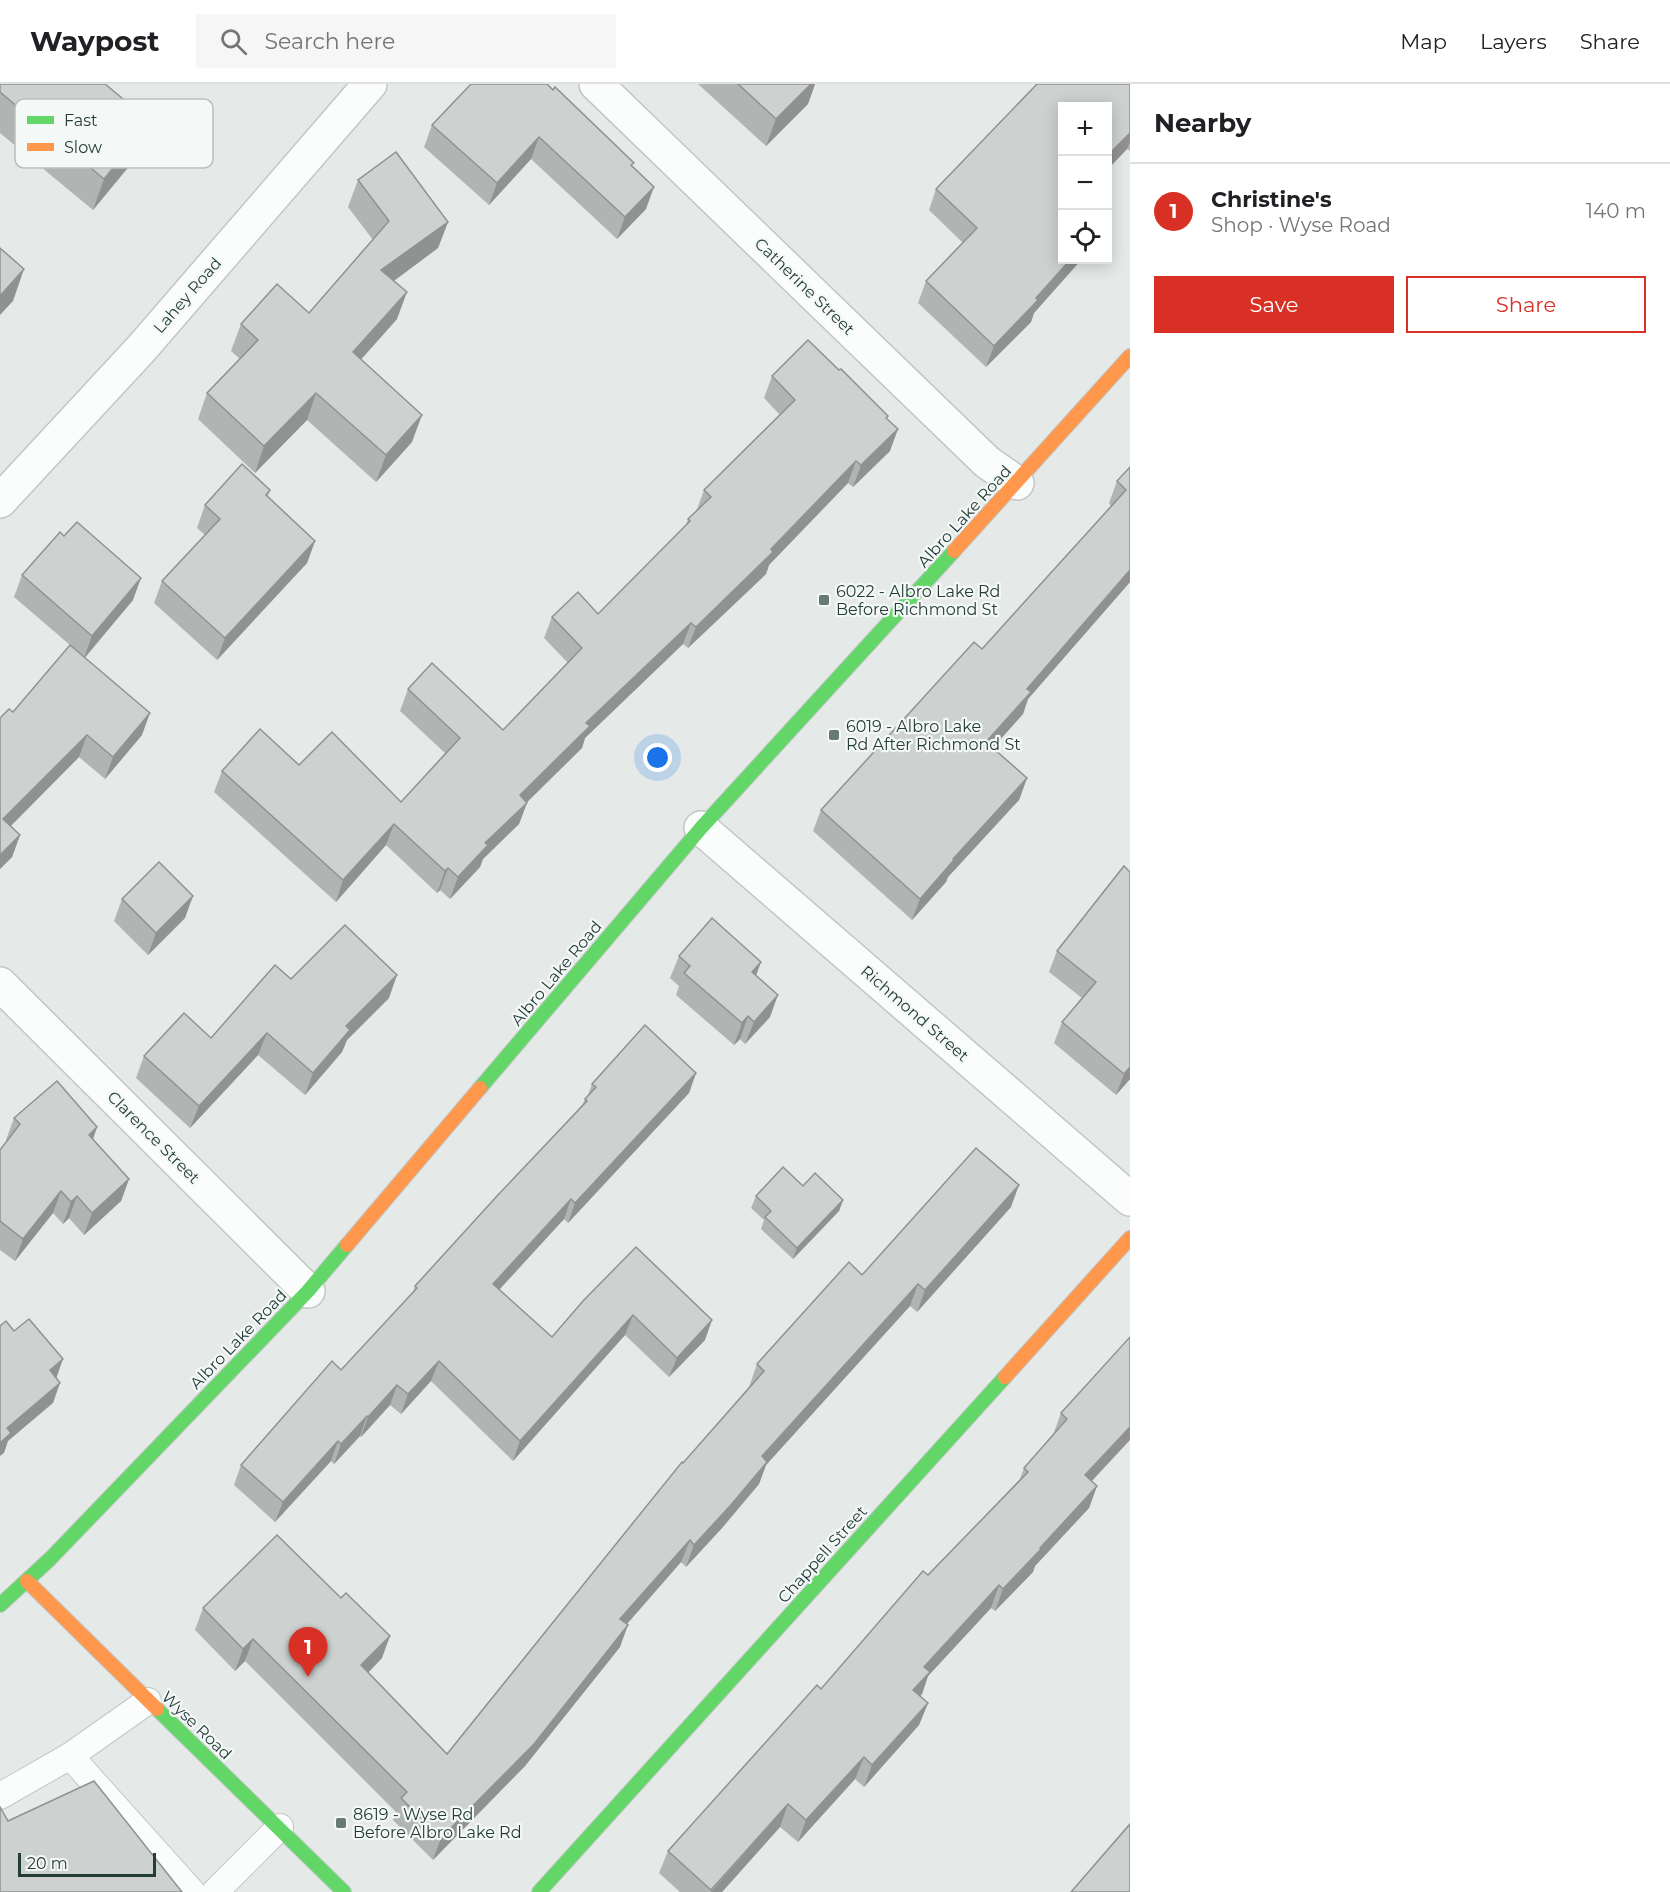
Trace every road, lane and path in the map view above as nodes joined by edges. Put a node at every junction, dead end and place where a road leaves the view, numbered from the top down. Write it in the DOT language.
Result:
graph roads {
  1 [pos="370,84"];
  2 [pos="596,84"];
  3 [pos="1130,356"];
  4 [pos="1017,483"];
  5 [pos="0,501"];
  6 [pos="700,828"];
  7 [pos="0,984"];
  8 [pos="1130,1198"];
  9 [pos="1130,1238"];
  10 [pos="308,1291"];
  11 [pos="27,1581"];
  12 [pos="0,1605"];
  13 [pos="148,1701"];
  14 [pos="70,1756"];
  15 [pos="0,1796"];
  16 [pos="280,1827"];
  17 [pos="192,1892"];
  18 [pos="215,1892"];
  19 [pos="344,1892"];
  20 [pos="539,1892"];
  1 -- 5 [label="street, Lahey Road"];
  2 -- 4 [label="street, Catherine Street"];
  3 -- 4 [label="main road, Albro Lake Road"];
  4 -- 6 [label="main road, Albro Lake Road"];
  6 -- 8 [label="street, Richmond Street"];
  6 -- 10 [label="main road, Albro Lake Road"];
  7 -- 10 [label="street, Clarence Street"];
  9 -- 20 [label="main road, Chappell Street"];
  10 -- 11 [label="main road, Albro Lake Road"];
  11 -- 12 [label="main road, Albro Lake Road"];
  11 -- 13 [label="main road, Wyse Road"];
  13 -- 14 [label="lane"];
  13 -- 16 [label="main road, Wyse Road"];
  14 -- 15 [label="lane"];
  14 -- 17 [label="lane"];
  16 -- 18 [label="lane"];
  16 -- 19 [label="main road, Wyse Road"];
}
